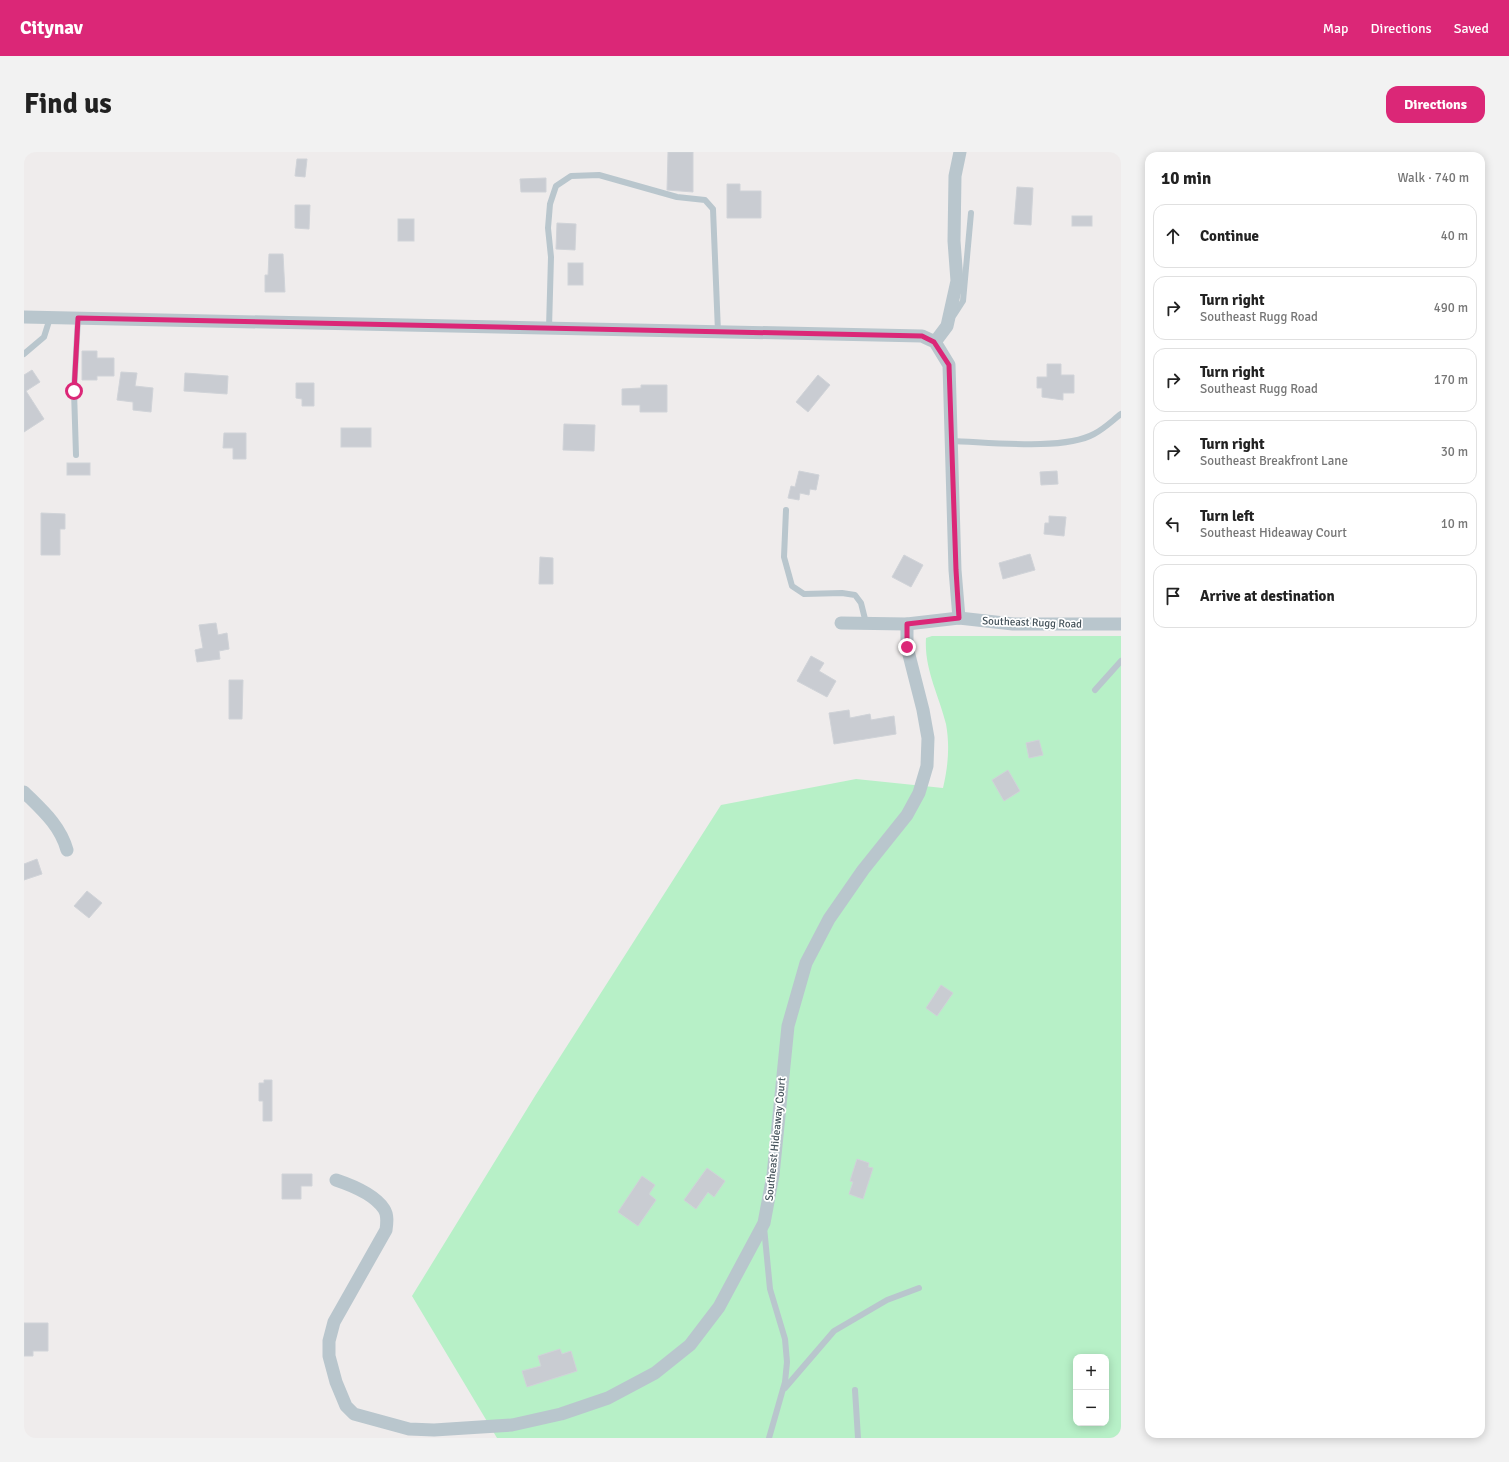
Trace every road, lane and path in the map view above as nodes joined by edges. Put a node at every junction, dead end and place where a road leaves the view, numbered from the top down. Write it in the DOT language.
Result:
graph roads {
  1 [pos="960,152"];
  2 [pos="971,213"];
  3 [pos="24,317"];
  4 [pos="50,317"];
  5 [pos="78,318"];
  6 [pos="947,326"];
  7 [pos="549,328"];
  8 [pos="718,332"];
  9 [pos="934,342"];
  10 [pos="24,354"];
  11 [pos="1121,414"];
  12 [pos="952,441"];
  13 [pos="76,455"];
  14 [pos="786,510"];
  15 [pos="959,618"];
  16 [pos="840,623"];
  17 [pos="866,623"];
  18 [pos="907,624"];
  19 [pos="1121,624"];
  20 [pos="1121,661"];
  21 [pos="1096,690"];
  22 [pos="24,792"];
  23 [pos="67,850"];
  24 [pos="336,1180"];
  25 [pos="764,1223"];
  26 [pos="919,1288"];
  27 [pos="856,1390"];
  28 [pos="783,1391"];
  29 [pos="769,1438"];
  30 [pos="858,1438"];
  1 -- 6 [label="street"];
  2 -- 6 [label="lane"];
  3 -- 4 [label="street"];
  4 -- 5 [label="street"];
  4 -- 10 [label="lane"];
  5 -- 7 [label="street"];
  5 -- 13 [label="lane"];
  6 -- 9 [label="street"];
  7 -- 8 [label="street"];
  7 -- 8 [label="lane"];
  8 -- 9 [label="street"];
  9 -- 12 [label="street"];
  11 -- 12 [label="lane"];
  12 -- 15 [label="street"];
  14 -- 17 [label="lane"];
  15 -- 18 [label="street, Southeast Rugg Road"];
  15 -- 19 [label="street, Southeast Rugg Road"];
  16 -- 17 [label="street, Southeast Rugg Road"];
  17 -- 18 [label="street, Southeast Rugg Road"];
  18 -- 25 [label="street, Southeast Hideaway Court"];
  20 -- 21 [label="lane"];
  22 -- 23 [label="street"];
  24 -- 25 [label="street, Southeast Hideaway Court"];
  25 -- 28 [label="lane"];
  26 -- 28 [label="lane"];
  27 -- 30 [label="lane"];
  28 -- 29 [label="lane"];
}
